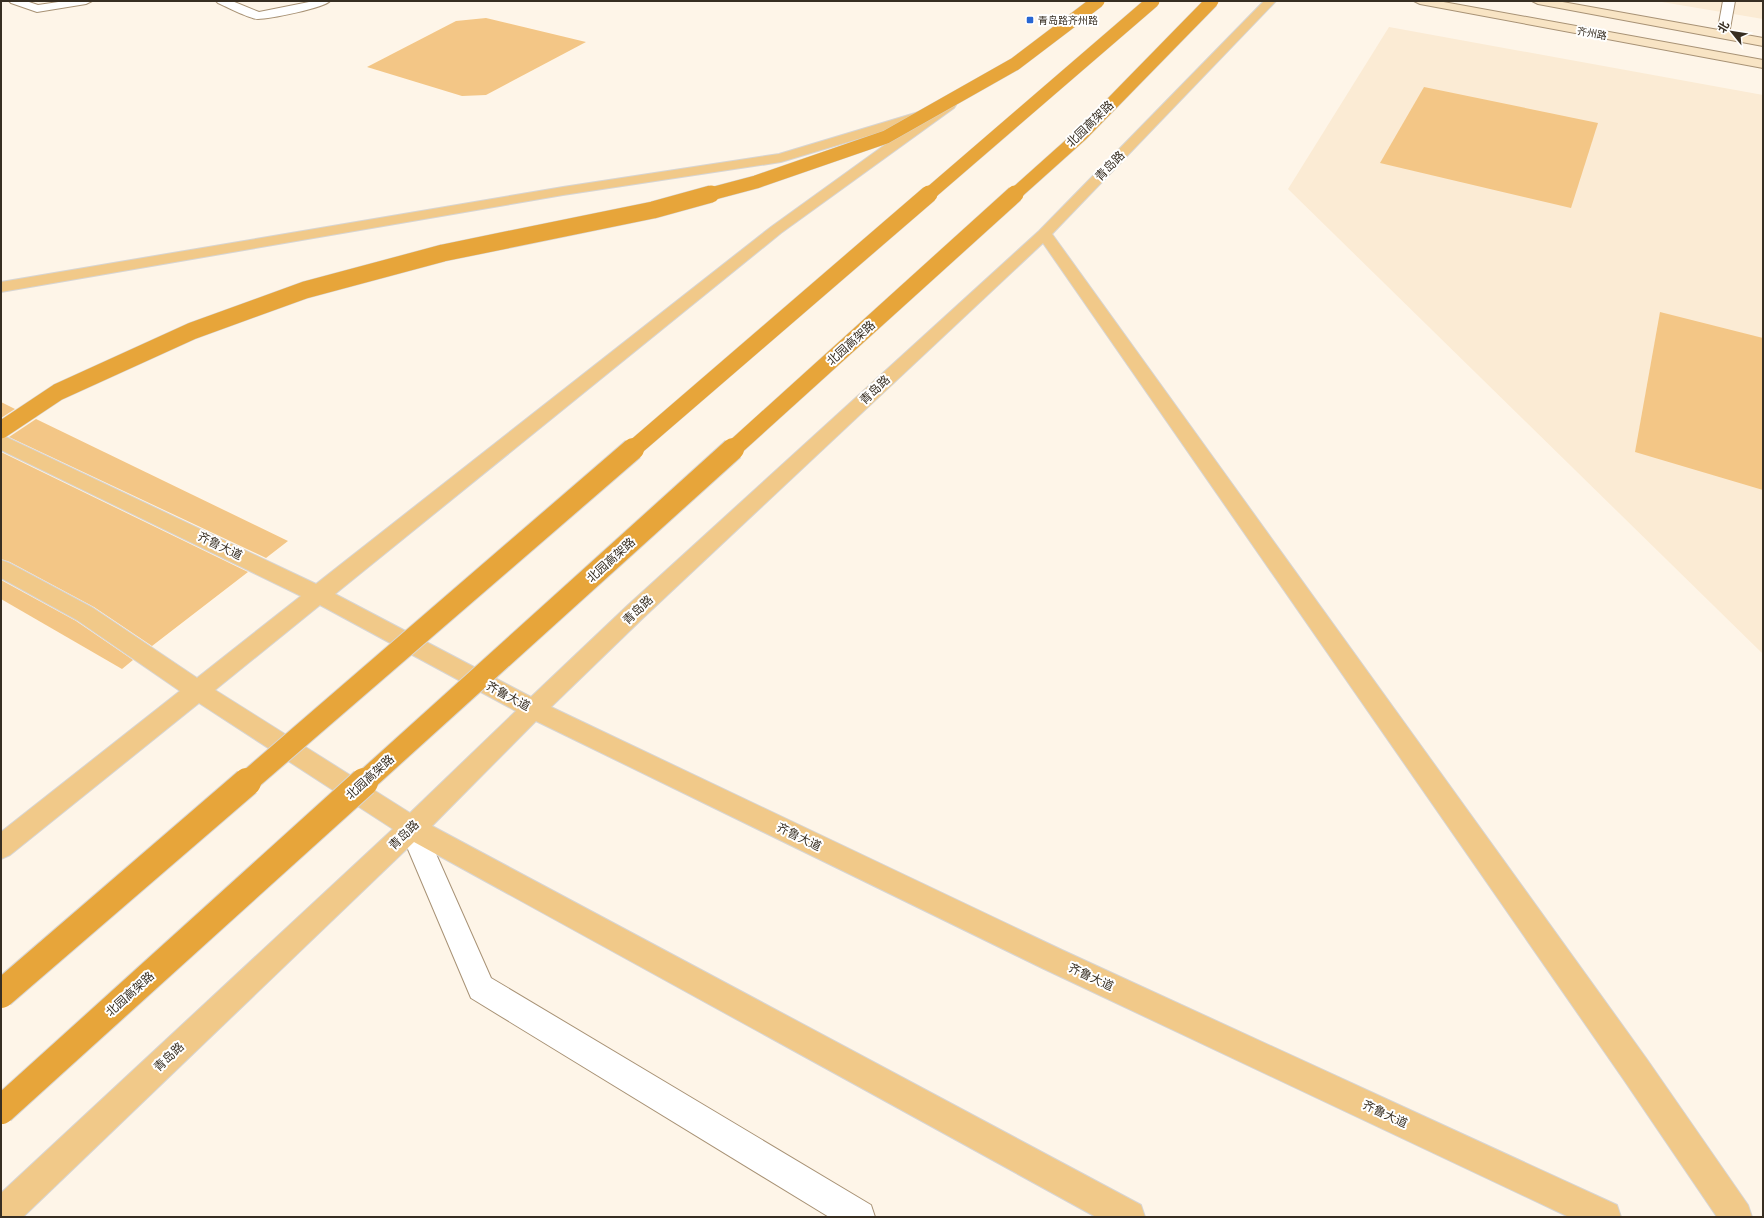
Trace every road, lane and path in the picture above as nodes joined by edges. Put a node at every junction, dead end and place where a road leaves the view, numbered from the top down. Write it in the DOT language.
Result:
graph roads {
  1 [pos="15,1"];
  2 [pos="86,1"];
  3 [pos="222,1"];
  4 [pos="324,1"];
  5 [pos="1091,1"];
  6 [pos="1098,1"];
  7 [pos="1153,1"];
  8 [pos="1212,1"];
  9 [pos="1270,1"];
  10 [pos="1420,1"];
  11 [pos="1538,1"];
  12 [pos="1729,1"];
  13 [pos="1723,34"];
  14 [pos="1763,42"];
  15 [pos="1763,64"];
  16 [pos="944,109"];
  17 [pos="1044,234"];
  18 [pos="1,287"];
  19 [pos="1,430"];
  20 [pos="1,442"];
  21 [pos="1,568"];
  22 [pos="318,594"];
  23 [pos="197,690"];
  24 [pos="533,709"];
  25 [pos="412,828"];
  26 [pos="1,847"];
  27 [pos="1,994"];
  28 [pos="1,1110"];
  29 [pos="1,1215"];
  30 [pos="860,1217"];
  31 [pos="1130,1217"];
  32 [pos="1605,1217"];
  33 [pos="1736,1217"];
  1 -- 2 [label="street"];
  3 -- 4 [label="street"];
  5 -- 16 [label="main road"];
  6 -- 19 [label="highway, bridge"];
  7 -- 27 [label="highway, bridge"];
  8 -- 28 [label="highway, 北园高架路, bridge"];
  9 -- 17 [label="main road, 青岛路"];
  10 -- 15 [label="main road, 齐州路"];
  11 -- 13 [label="main road, 齐州路"];
  12 -- 13 [label="street"];
  13 -- 14 [label="main road, 齐州路"];
  16 -- 18 [label="main road"];
  16 -- 22 [label="main road"];
  17 -- 24 [label="main road, 青岛路"];
  17 -- 33 [label="main road"];
  20 -- 22 [label="main road, 齐鲁大道"];
  21 -- 23 [label="main road"];
  22 -- 23 [label="main road"];
  22 -- 24 [label="main road, 齐鲁大道"];
  23 -- 25 [label="main road"];
  23 -- 26 [label="main road"];
  24 -- 25 [label="main road, 青岛路"];
  24 -- 32 [label="main road, 齐鲁大道"];
  25 -- 29 [label="main road, 青岛路"];
  25 -- 30 [label="street"];
  25 -- 31 [label="main road"];
}
